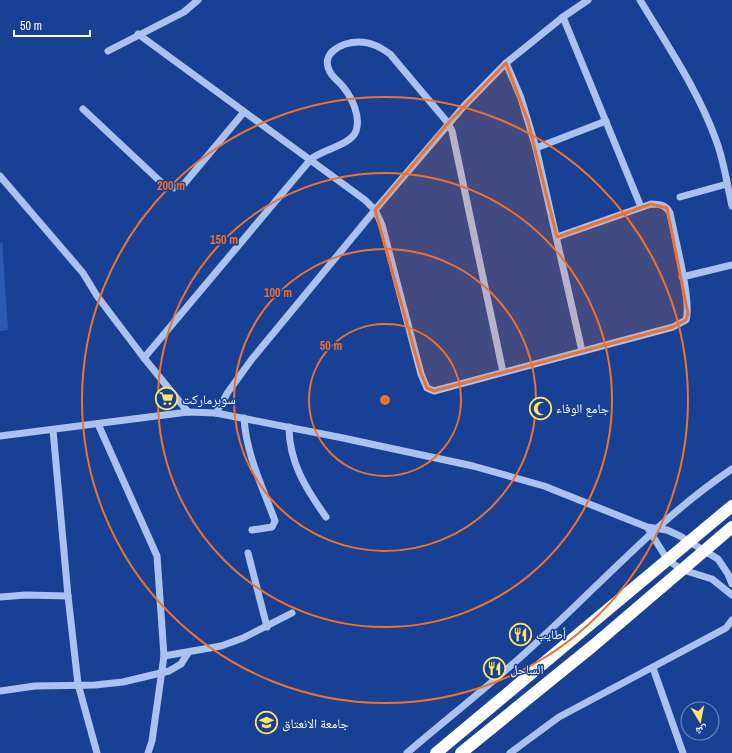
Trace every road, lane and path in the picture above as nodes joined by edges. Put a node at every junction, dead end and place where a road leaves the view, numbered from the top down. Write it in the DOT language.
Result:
graph roads {
  1 [pos="198,0"];
  2 [pos="588,0"];
  3 [pos="640,0"];
  4 [pos="562,17"];
  5 [pos="138,34"];
  6 [pos="108,51"];
  7 [pos="506,64"];
  8 [pos="83,109"];
  9 [pos="244,112"];
  10 [pos="606,121"];
  11 [pos="448,123"];
  12 [pos="536,148"];
  13 [pos="311,159"];
  14 [pos="0,176"];
  15 [pos="3,184"];
  16 [pos="727,184"];
  17 [pos="680,196"];
  18 [pos="732,206"];
  19 [pos="642,207"];
  20 [pos="375,210"];
  21 [pos="557,237"];
  22 [pos="732,265"];
  23 [pos="682,277"];
  24 [pos="582,350"];
  25 [pos="144,358"];
  26 [pos="503,372"];
  27 [pos="188,412"];
  28 [pos="216,413"];
  29 [pos="244,418"];
  30 [pos="98,424"];
  31 [pos="288,427"];
  32 [pos="53,430"];
  33 [pos="0,436"];
  34 [pos="732,468"];
  35 [pos="732,506"];
  36 [pos="326,517"];
  37 [pos="647,527"];
  38 [pos="732,527"];
  39 [pos="658,528"];
  40 [pos="252,530"];
  41 [pos="651,534"];
  42 [pos="689,541"];
  43 [pos="705,550"];
  44 [pos="248,553"];
  45 [pos="667,559"];
  46 [pos="683,570"];
  47 [pos="732,584"];
  48 [pos="732,590"];
  49 [pos="732,595"];
  50 [pos="68,596"];
  51 [pos="0,597"];
  52 [pos="292,613"];
  53 [pos="732,620"];
  54 [pos="267,626"];
  55 [pos="729,627"];
  56 [pos="188,653"];
  57 [pos="164,656"];
  58 [pos="653,668"];
  59 [pos="163,673"];
  60 [pos="78,684"];
  61 [pos="0,691"];
  62 [pos="97,753"];
  63 [pos="148,753"];
  64 [pos="407,753"];
  65 [pos="436,753"];
  66 [pos="461,753"];
  67 [pos="510,753"];
  68 [pos="683,753"];
  1 -- 5 [label="street"];
  2 -- 4 [label="street"];
  3 -- 16 [label="street"];
  4 -- 7 [label="street"];
  4 -- 10 [label="street"];
  5 -- 6 [label="street"];
  5 -- 9 [label="street"];
  7 -- 11 [label="street"];
  7 -- 12 [label="street"];
  8 -- 9 [label="street"];
  9 -- 13 [label="street"];
  10 -- 12 [label="street"];
  10 -- 19 [label="street"];
  11 -- 13 [label="street"];
  11 -- 20 [label="street"];
  11 -- 26 [label="street"];
  12 -- 21 [label="street"];
  13 -- 20 [label="street"];
  13 -- 25 [label="street"];
  14 -- 15 [label="street"];
  15 -- 25 [label="street"];
  16 -- 17 [label="street"];
  16 -- 18 [label="street"];
  19 -- 21 [label="street"];
  19 -- 23 [label="street"];
  20 -- 26 [label="street"];
  20 -- 28 [label="street"];
  21 -- 24 [label="street"];
  22 -- 23 [label="street"];
  23 -- 24 [label="street"];
  24 -- 26 [label="street"];
  25 -- 27 [label="street"];
  27 -- 28 [label="street"];
  27 -- 30 [label="street"];
  28 -- 29 [label="street"];
  29 -- 31 [label="street"];
  29 -- 40 [label="street"];
  30 -- 32 [label="street"];
  30 -- 57 [label="street"];
  31 -- 36 [label="street"];
  31 -- 37 [label="street"];
  32 -- 33 [label="street"];
  32 -- 50 [label="street"];
  34 -- 39 [label="street"];
  35 -- 42 [label="highway"];
  37 -- 39 [label="street"];
  37 -- 41 [label="street"];
  38 -- 43 [label="highway"];
  39 -- 41 [label="street"];
  39 -- 42 [label="street"];
  41 -- 45 [label="street"];
  41 -- 64 [label="street"];
  42 -- 43 [label="street"];
  42 -- 45 [label="highway"];
  43 -- 46 [label="highway"];
  43 -- 47 [label="street"];
  44 -- 54 [label="street"];
  45 -- 46 [label="street"];
  45 -- 65 [label="highway"];
  46 -- 49 [label="street"];
  46 -- 66 [label="highway"];
  48 -- 49 [label="street"];
  50 -- 51 [label="street"];
  50 -- 60 [label="street"];
  52 -- 54 [label="street"];
  53 -- 55 [label="street"];
  54 -- 56 [label="street"];
  55 -- 58 [label="street"];
  56 -- 57 [label="street"];
  56 -- 59 [label="street"];
  57 -- 59 [label="street"];
  58 -- 67 [label="street"];
  58 -- 68 [label="street"];
  59 -- 60 [label="street"];
  59 -- 63 [label="street"];
  60 -- 61 [label="street"];
  60 -- 62 [label="street"];
}
